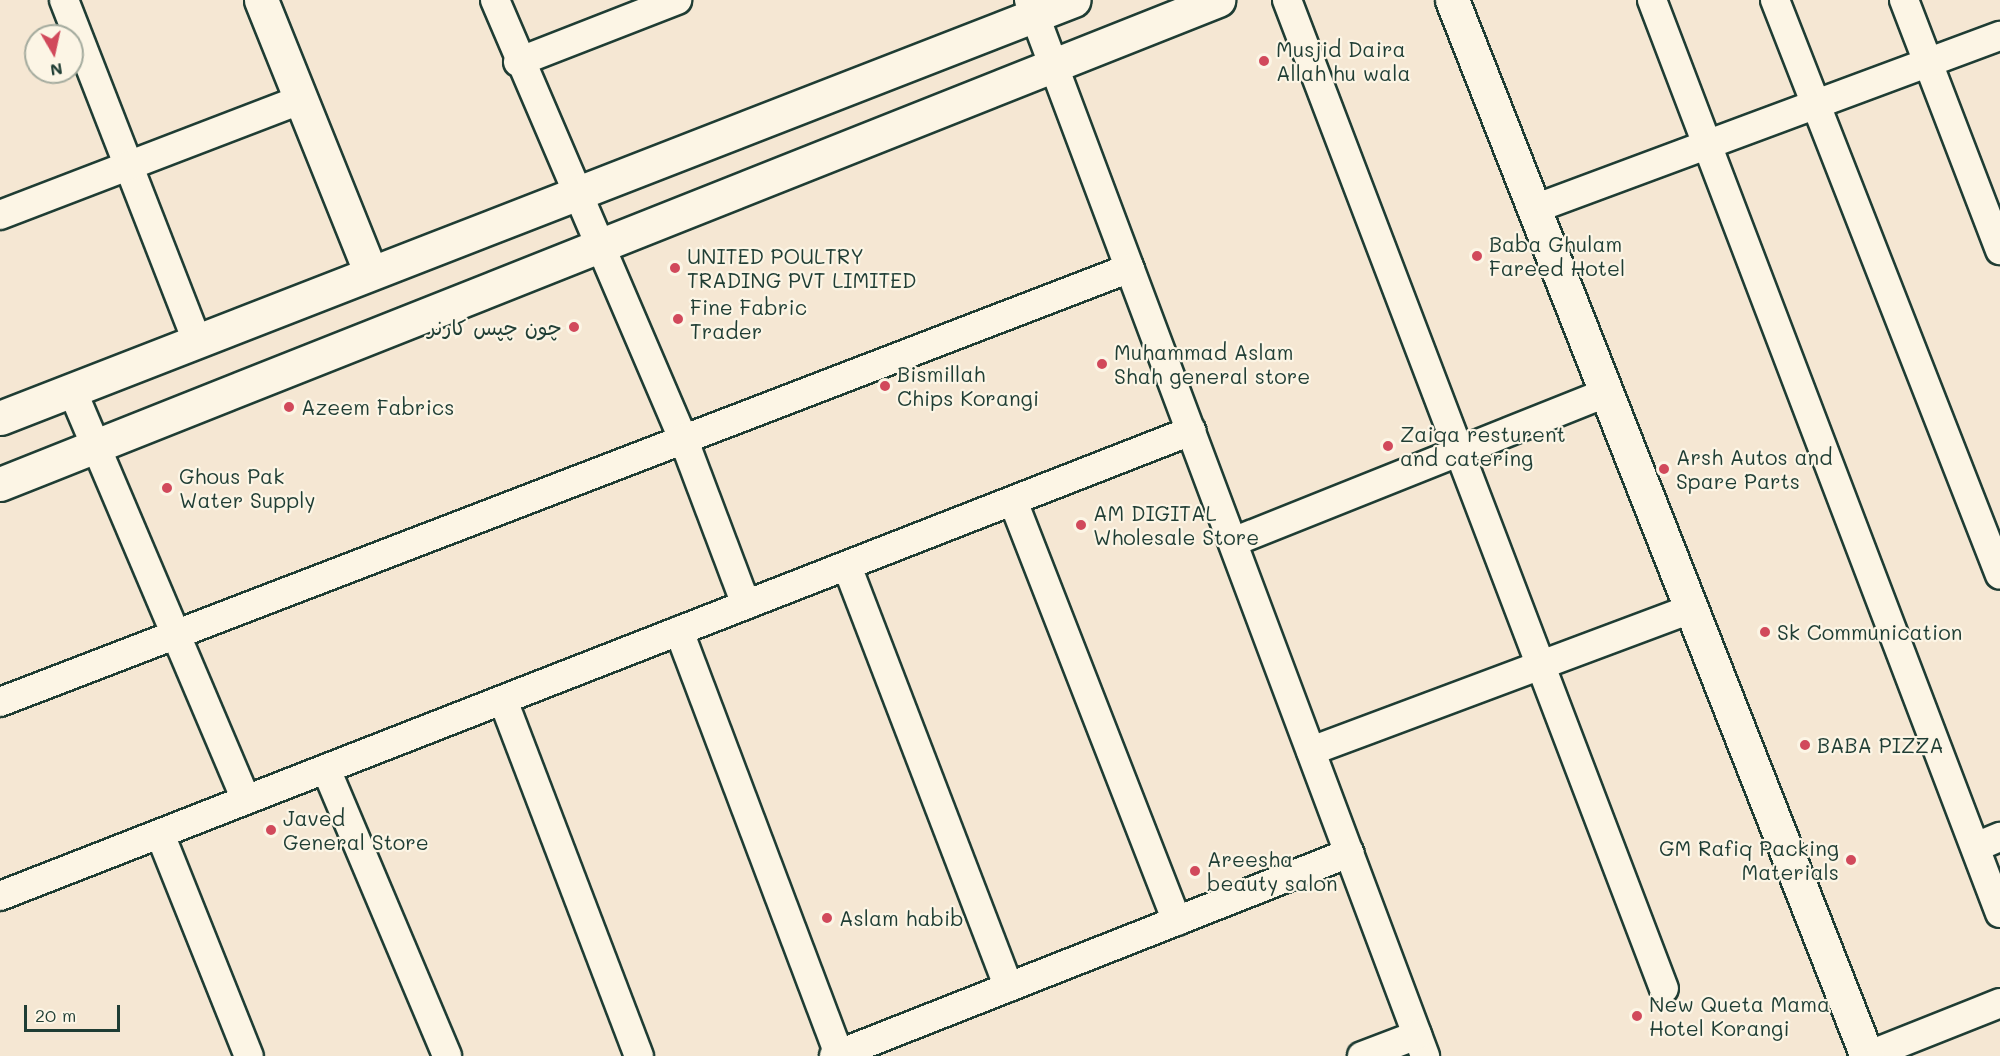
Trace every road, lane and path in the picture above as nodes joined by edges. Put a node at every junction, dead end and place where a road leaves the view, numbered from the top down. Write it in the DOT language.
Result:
graph roads {
  1 [pos="64,0"];
  2 [pos="261,0"];
  3 [pos="495,0"];
  4 [pos="677,0"];
  5 [pos="1074,0"];
  6 [pos="1218,0"];
  7 [pos="1287,0"];
  8 [pos="1452,0"];
  9 [pos="1652,0"];
  10 [pos="1775,0"];
  11 [pos="1904,0"];
  12 [pos="1032,8"];
  13 [pos="2000,36"];
  14 [pos="518,62"];
  15 [pos="1053,63"];
  16 [pos="1928,63"];
  17 [pos="299,100"];
  18 [pos="1817,104"];
  19 [pos="1708,144"];
  20 [pos="128,166"];
  21 [pos="576,196"];
  22 [pos="2,207"];
  23 [pos="1534,209"];
  24 [pos="599,246"];
  25 [pos="2000,250"];
  26 [pos="1130,268"];
  27 [pos="371,273"];
  28 [pos="197,342"];
  29 [pos="72,390"];
  30 [pos="1606,393"];
  31 [pos="0,418"];
  32 [pos="1191,431"];
  33 [pos="683,438"];
  34 [pos="96,447"];
  35 [pos="1461,451"];
  36 [pos="0,484"];
  37 [pos="1013,501"];
  38 [pos="1233,542"];
  39 [pos="847,566"];
  40 [pos="2000,575"];
  41 [pos="746,605"];
  42 [pos="1689,609"];
  43 [pos="679,631"];
  44 [pos="176,635"];
  45 [pos="1543,664"];
  46 [pos="503,700"];
  47 [pos="0,702"];
  48 [pos="1311,751"];
  49 [pos="326,769"];
  50 [pos="246,800"];
  51 [pos="160,834"];
  52 [pos="1988,842"];
  53 [pos="1349,853"];
  54 [pos="0,896"];
  55 [pos="2000,913"];
  56 [pos="1177,921"];
  57 [pos="1009,987"];
  58 [pos="1664,989"];
  59 [pos="2000,1003"];
  60 [pos="1421,1045"];
  61 [pos="836,1055"];
  62 [pos="249,1056"];
  63 [pos="447,1056"];
  64 [pos="639,1056"];
  65 [pos="1362,1056"];
  66 [pos="1867,1056"];
  1 -- 20 [label="street"];
  2 -- 17 [label="street"];
  3 -- 14 [label="street"];
  4 -- 14 [label="street"];
  5 -- 12 [label="street"];
  6 -- 15 [label="street"];
  7 -- 35 [label="street"];
  8 -- 23 [label="street"];
  9 -- 19 [label="street"];
  10 -- 18 [label="street"];
  11 -- 16 [label="street"];
  12 -- 15 [label="street"];
  12 -- 21 [label="street"];
  13 -- 16 [label="street"];
  14 -- 21 [label="street"];
  15 -- 24 [label="street"];
  15 -- 26 [label="street"];
  16 -- 18 [label="street"];
  16 -- 25 [label="street"];
  17 -- 20 [label="street"];
  17 -- 27 [label="street"];
  18 -- 19 [label="street"];
  18 -- 40 [label="street"];
  19 -- 23 [label="street"];
  19 -- 52 [label="street"];
  20 -- 22 [label="street"];
  20 -- 28 [label="street"];
  21 -- 24 [label="street"];
  21 -- 27 [label="street"];
  23 -- 30 [label="street"];
  24 -- 33 [label="street"];
  24 -- 34 [label="street"];
  26 -- 32 [label="street"];
  26 -- 33 [label="street"];
  27 -- 28 [label="street"];
  28 -- 29 [label="street"];
  29 -- 31 [label="street"];
  29 -- 34 [label="street"];
  30 -- 35 [label="street"];
  30 -- 42 [label="street"];
  32 -- 37 [label="street"];
  32 -- 38 [label="street"];
  33 -- 41 [label="street"];
  33 -- 44 [label="street"];
  34 -- 36 [label="street"];
  34 -- 44 [label="street"];
  35 -- 38 [label="street"];
  35 -- 45 [label="street"];
  37 -- 39 [label="street"];
  37 -- 56 [label="street"];
  38 -- 48 [label="street"];
  39 -- 41 [label="street"];
  39 -- 57 [label="street"];
  41 -- 43 [label="street"];
  42 -- 45 [label="street"];
  42 -- 66 [label="street"];
  43 -- 46 [label="street"];
  43 -- 61 [label="street"];
  44 -- 47 [label="street"];
  44 -- 50 [label="street"];
  45 -- 48 [label="street"];
  45 -- 58 [label="street"];
  46 -- 49 [label="street"];
  46 -- 64 [label="street"];
  48 -- 53 [label="street"];
  49 -- 50 [label="street"];
  49 -- 63 [label="street"];
  50 -- 51 [label="street"];
  51 -- 54 [label="street"];
  51 -- 62 [label="street"];
  52 -- 55 [label="street"];
  53 -- 56 [label="street"];
  53 -- 60 [label="street"];
  56 -- 57 [label="street"];
  57 -- 61 [label="street"];
  59 -- 66 [label="street"];
  60 -- 65 [label="street"];
}
